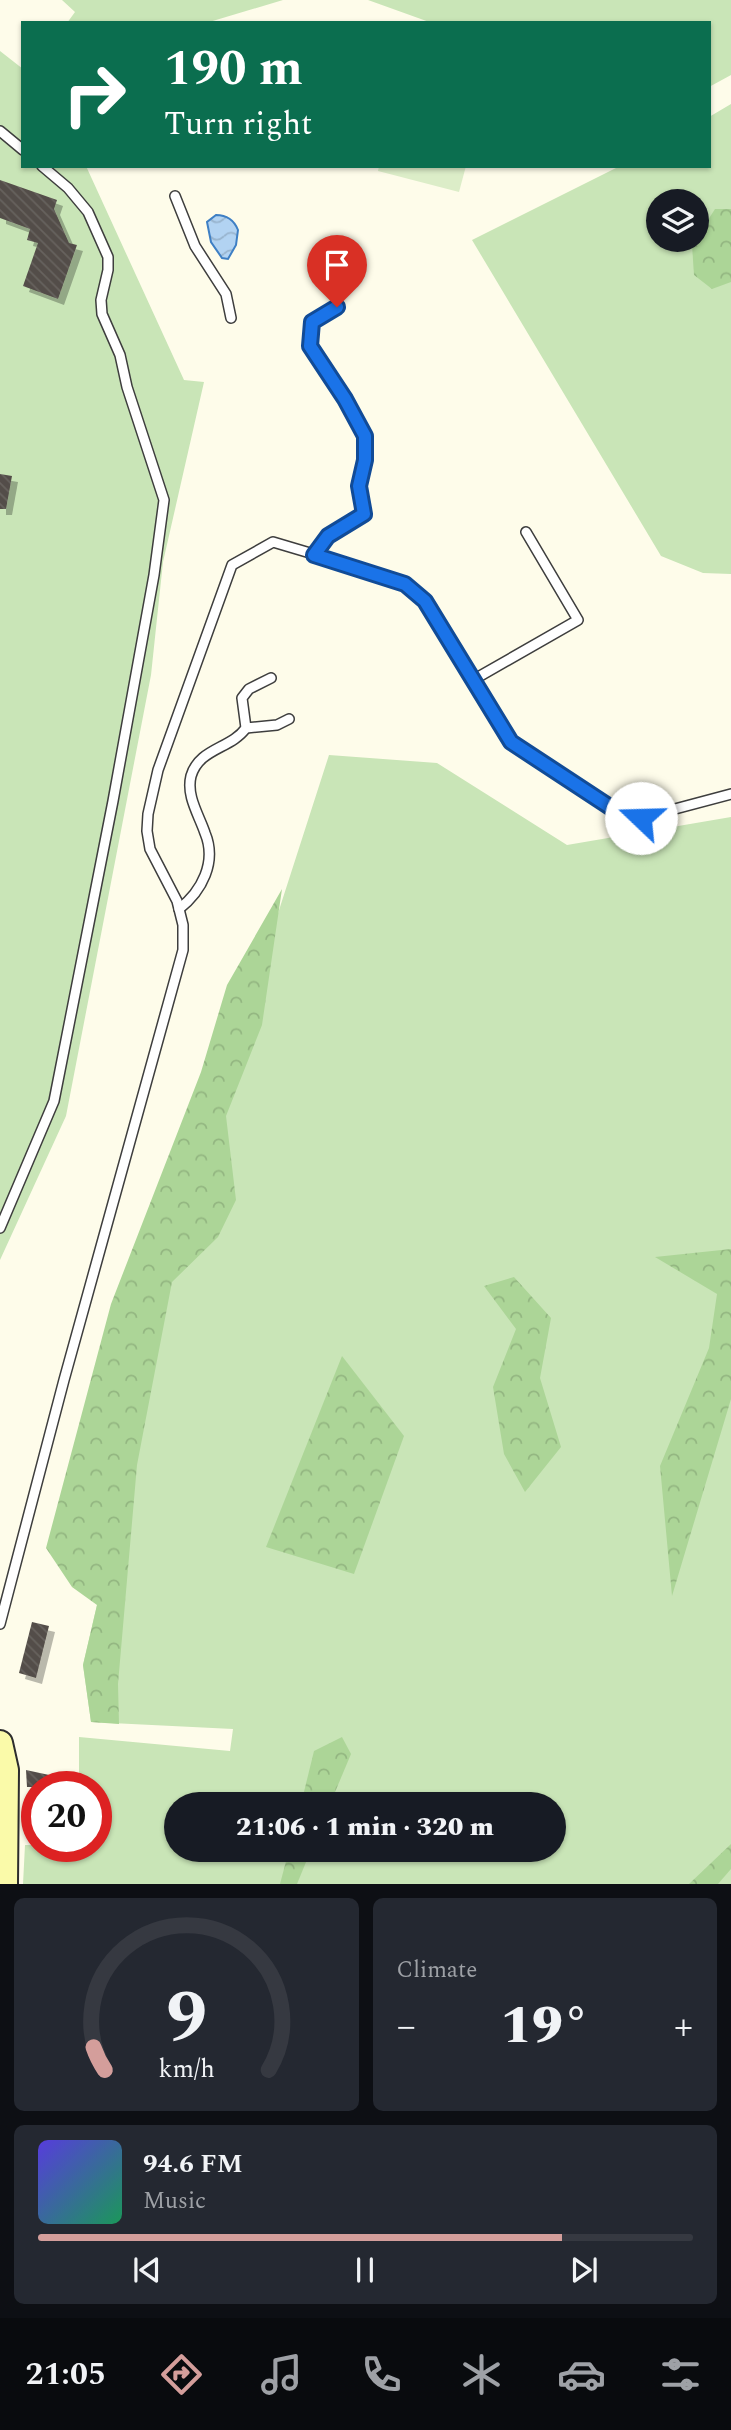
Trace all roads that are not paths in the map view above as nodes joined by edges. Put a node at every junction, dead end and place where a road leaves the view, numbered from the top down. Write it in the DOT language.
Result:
graph roads {
  1 [pos="0,131"];
  2 [pos="21,148"];
  3 [pos="44,168"];
  4 [pos="57,168"];
  5 [pos="57,179"];
  6 [pos="175,196"];
  7 [pos="337,307"];
  8 [pos="230,318"];
  9 [pos="526,531"];
  10 [pos="314,555"];
  11 [pos="271,678"];
  12 [pos="473,680"];
  13 [pos="289,719"];
  14 [pos="247,729"];
  15 [pos="731,794"];
  16 [pos="179,909"];
  17 [pos="0,1228"];
  18 [pos="0,1624"];
  19 [pos="0,1742"];
  20 [pos="5,1884"];
  1 -- 2 [label="lane"];
  3 -- 5 [label="lane"];
  4 -- 5 [label="lane"];
  5 -- 17 [label="lane"];
  6 -- 8 [label="lane"];
  7 -- 10 [label="lane"];
  9 -- 12 [label="lane"];
  10 -- 12 [label="lane"];
  10 -- 16 [label="lane"];
  11 -- 14 [label="lane"];
  12 -- 15 [label="lane"];
  13 -- 14 [label="lane"];
  14 -- 16 [label="lane"];
  16 -- 18 [label="lane"];
  19 -- 20 [label="main road"];
}
